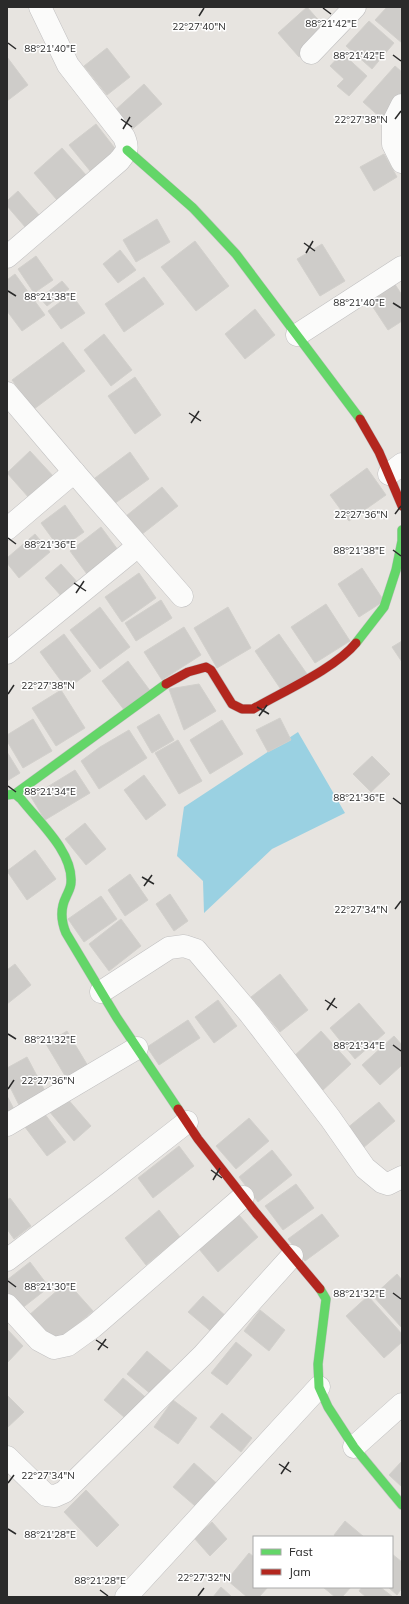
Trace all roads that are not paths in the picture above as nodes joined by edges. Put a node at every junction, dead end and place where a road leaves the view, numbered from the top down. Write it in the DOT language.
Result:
graph roads {
  1 [pos="40,7"];
  2 [pos="355,7"];
  3 [pos="311,53"];
  4 [pos="402,104"];
  5 [pos="127,150"];
  6 [pos="402,162"];
  7 [pos="7,257"];
  8 [pos="402,267"];
  9 [pos="297,335"];
  10 [pos="7,393"];
  11 [pos="396,469"];
  12 [pos="74,472"];
  13 [pos="402,506"];
  14 [pos="7,529"];
  15 [pos="402,530"];
  16 [pos="138,546"];
  17 [pos="182,596"];
  18 [pos="7,653"];
  19 [pos="11,795"];
  20 [pos="101,992"];
  21 [pos="137,1048"];
  22 [pos="187,1122"];
  23 [pos="7,1125"];
  24 [pos="402,1177"];
  25 [pos="243,1197"];
  26 [pos="292,1256"];
  27 [pos="7,1260"];
  28 [pos="7,1305"];
  29 [pos="319,1387"];
  30 [pos="402,1404"];
  31 [pos="354,1447"];
  32 [pos="7,1457"];
  33 [pos="402,1505"];
  34 [pos="126,1597"];
  1 -- 5 [label="street"];
  2 -- 3 [label="street"];
  4 -- 6 [label="street"];
  5 -- 7 [label="street"];
  5 -- 9 [label="street"];
  8 -- 9 [label="street"];
  9 -- 11 [label="street"];
  10 -- 12 [label="street"];
  11 -- 13 [label="street"];
  12 -- 14 [label="street"];
  12 -- 16 [label="street"];
  15 -- 19 [label="street"];
  16 -- 17 [label="street"];
  16 -- 18 [label="street"];
  19 -- 20 [label="street"];
  20 -- 21 [label="street"];
  20 -- 24 [label="street"];
  21 -- 22 [label="street"];
  21 -- 23 [label="street"];
  22 -- 25 [label="street"];
  22 -- 27 [label="street"];
  25 -- 26 [label="street"];
  25 -- 28 [label="street"];
  26 -- 29 [label="street"];
  26 -- 32 [label="street"];
  29 -- 31 [label="street"];
  29 -- 34 [label="street"];
  30 -- 31 [label="street"];
  31 -- 33 [label="street"];
}
